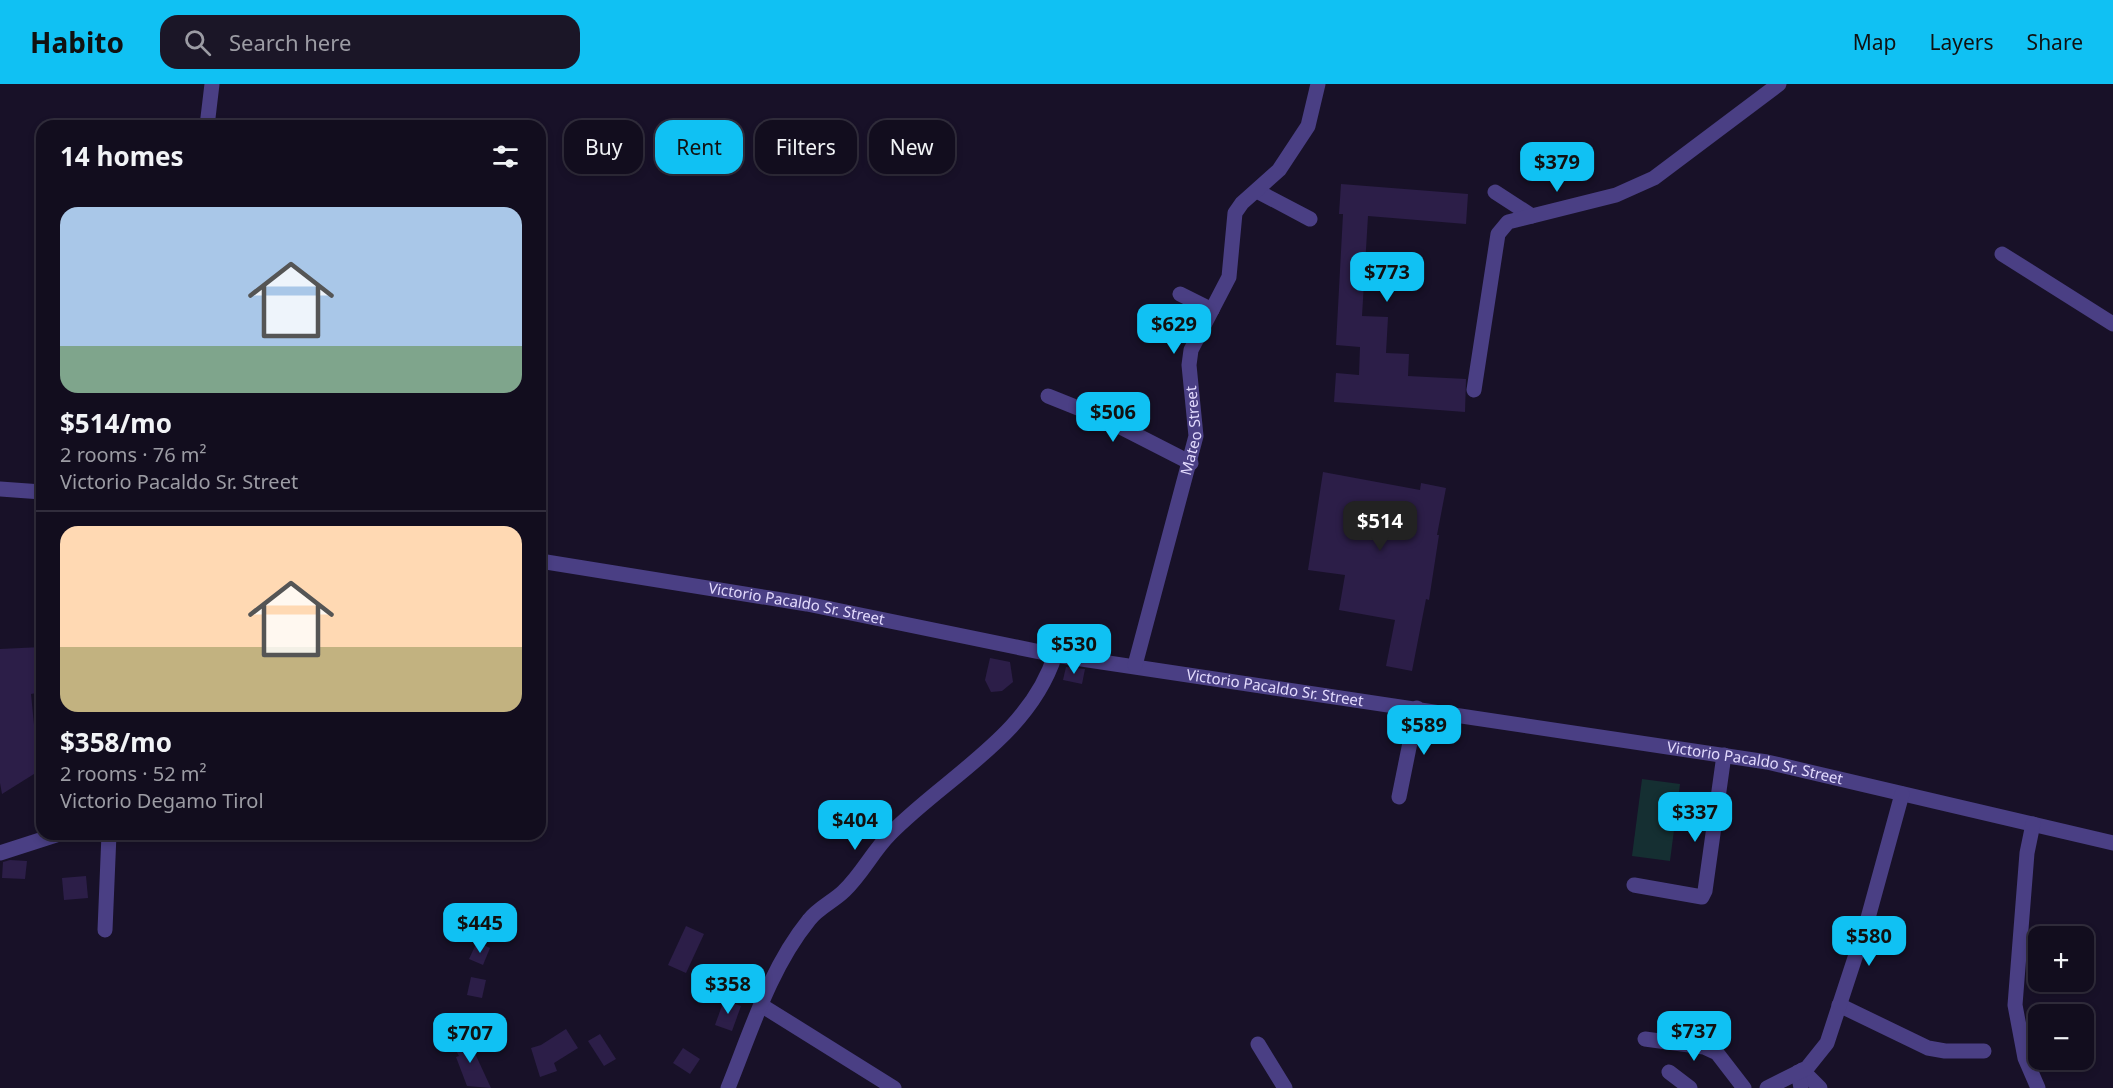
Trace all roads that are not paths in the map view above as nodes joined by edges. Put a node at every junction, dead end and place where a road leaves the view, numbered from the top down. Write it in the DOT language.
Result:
graph roads {
  1 [pos="212,84"];
  2 [pos="1318,84"];
  3 [pos="1779,84"];
  4 [pos="208,120"];
  5 [pos="1257,191"];
  6 [pos="1495,192"];
  7 [pos="1532,216"];
  8 [pos="1310,219"];
  9 [pos="2002,254"];
  10 [pos="1180,294"];
  11 [pos="1212,310"];
  12 [pos="2113,324"];
  13 [pos="1474,390"];
  14 [pos="1048,396"];
  15 [pos="1191,463"];
  16 [pos="0,489"];
  17 [pos="36,492"];
  18 [pos="546,562"];
  19 [pos="1055,655"];
  20 [pos="1135,665"];
  21 [pos="1417,708"];
  22 [pos="1724,755"];
  23 [pos="1902,794"];
  24 [pos="1399,797"];
  25 [pos="2033,825"];
  26 [pos="40,840"];
  27 [pos="109,840"];
  28 [pos="2113,843"];
  29 [pos="0,853"];
  30 [pos="1634,885"];
  31 [pos="105,930"];
  32 [pos="761,1005"];
  33 [pos="1839,1005"];
  34 [pos="1645,1039"];
  35 [pos="1258,1044"];
  36 [pos="1984,1051"];
  37 [pos="1669,1072"];
  38 [pos="1800,1077"];
  39 [pos="728,1088"];
  40 [pos="894,1088"];
  41 [pos="1286,1088"];
  42 [pos="1690,1088"];
  43 [pos="1744,1088"];
  44 [pos="1767,1088"];
  45 [pos="1820,1088"];
  46 [pos="2038,1088"];
  1 -- 4 [label="street"];
  2 -- 5 [label="street, Mateo Street"];
  3 -- 7 [label="street"];
  5 -- 8 [label="street"];
  5 -- 11 [label="street, Mateo Street"];
  6 -- 7 [label="street"];
  7 -- 13 [label="street"];
  9 -- 12 [label="street"];
  10 -- 11 [label="street"];
  11 -- 15 [label="street, Mateo Street"];
  14 -- 15 [label="street"];
  15 -- 20 [label="street, Mateo Street"];
  16 -- 17 [label="street"];
  18 -- 19 [label="street, Victorio Pacaldo Sr. Street"];
  19 -- 20 [label="street, Victorio Pacaldo Sr. Street"];
  19 -- 32 [label="street"];
  20 -- 21 [label="street, Victorio Pacaldo Sr. Street"];
  21 -- 22 [label="street, Victorio Pacaldo Sr. Street"];
  21 -- 24 [label="street"];
  22 -- 23 [label="street, Victorio Pacaldo Sr. Street"];
  22 -- 30 [label="street"];
  23 -- 25 [label="street, Victorio Pacaldo Sr. Street"];
  23 -- 33 [label="street"];
  25 -- 28 [label="street, Victorio Pacaldo Sr. Street"];
  25 -- 46 [label="street"];
  26 -- 29 [label="street"];
  27 -- 31 [label="street"];
  32 -- 39 [label="street"];
  32 -- 40 [label="street"];
  33 -- 36 [label="street"];
  33 -- 38 [label="street"];
  34 -- 43 [label="street"];
  35 -- 41 [label="street"];
  37 -- 42 [label="street"];
  38 -- 44 [label="street"];
  38 -- 45 [label="street"];
}
